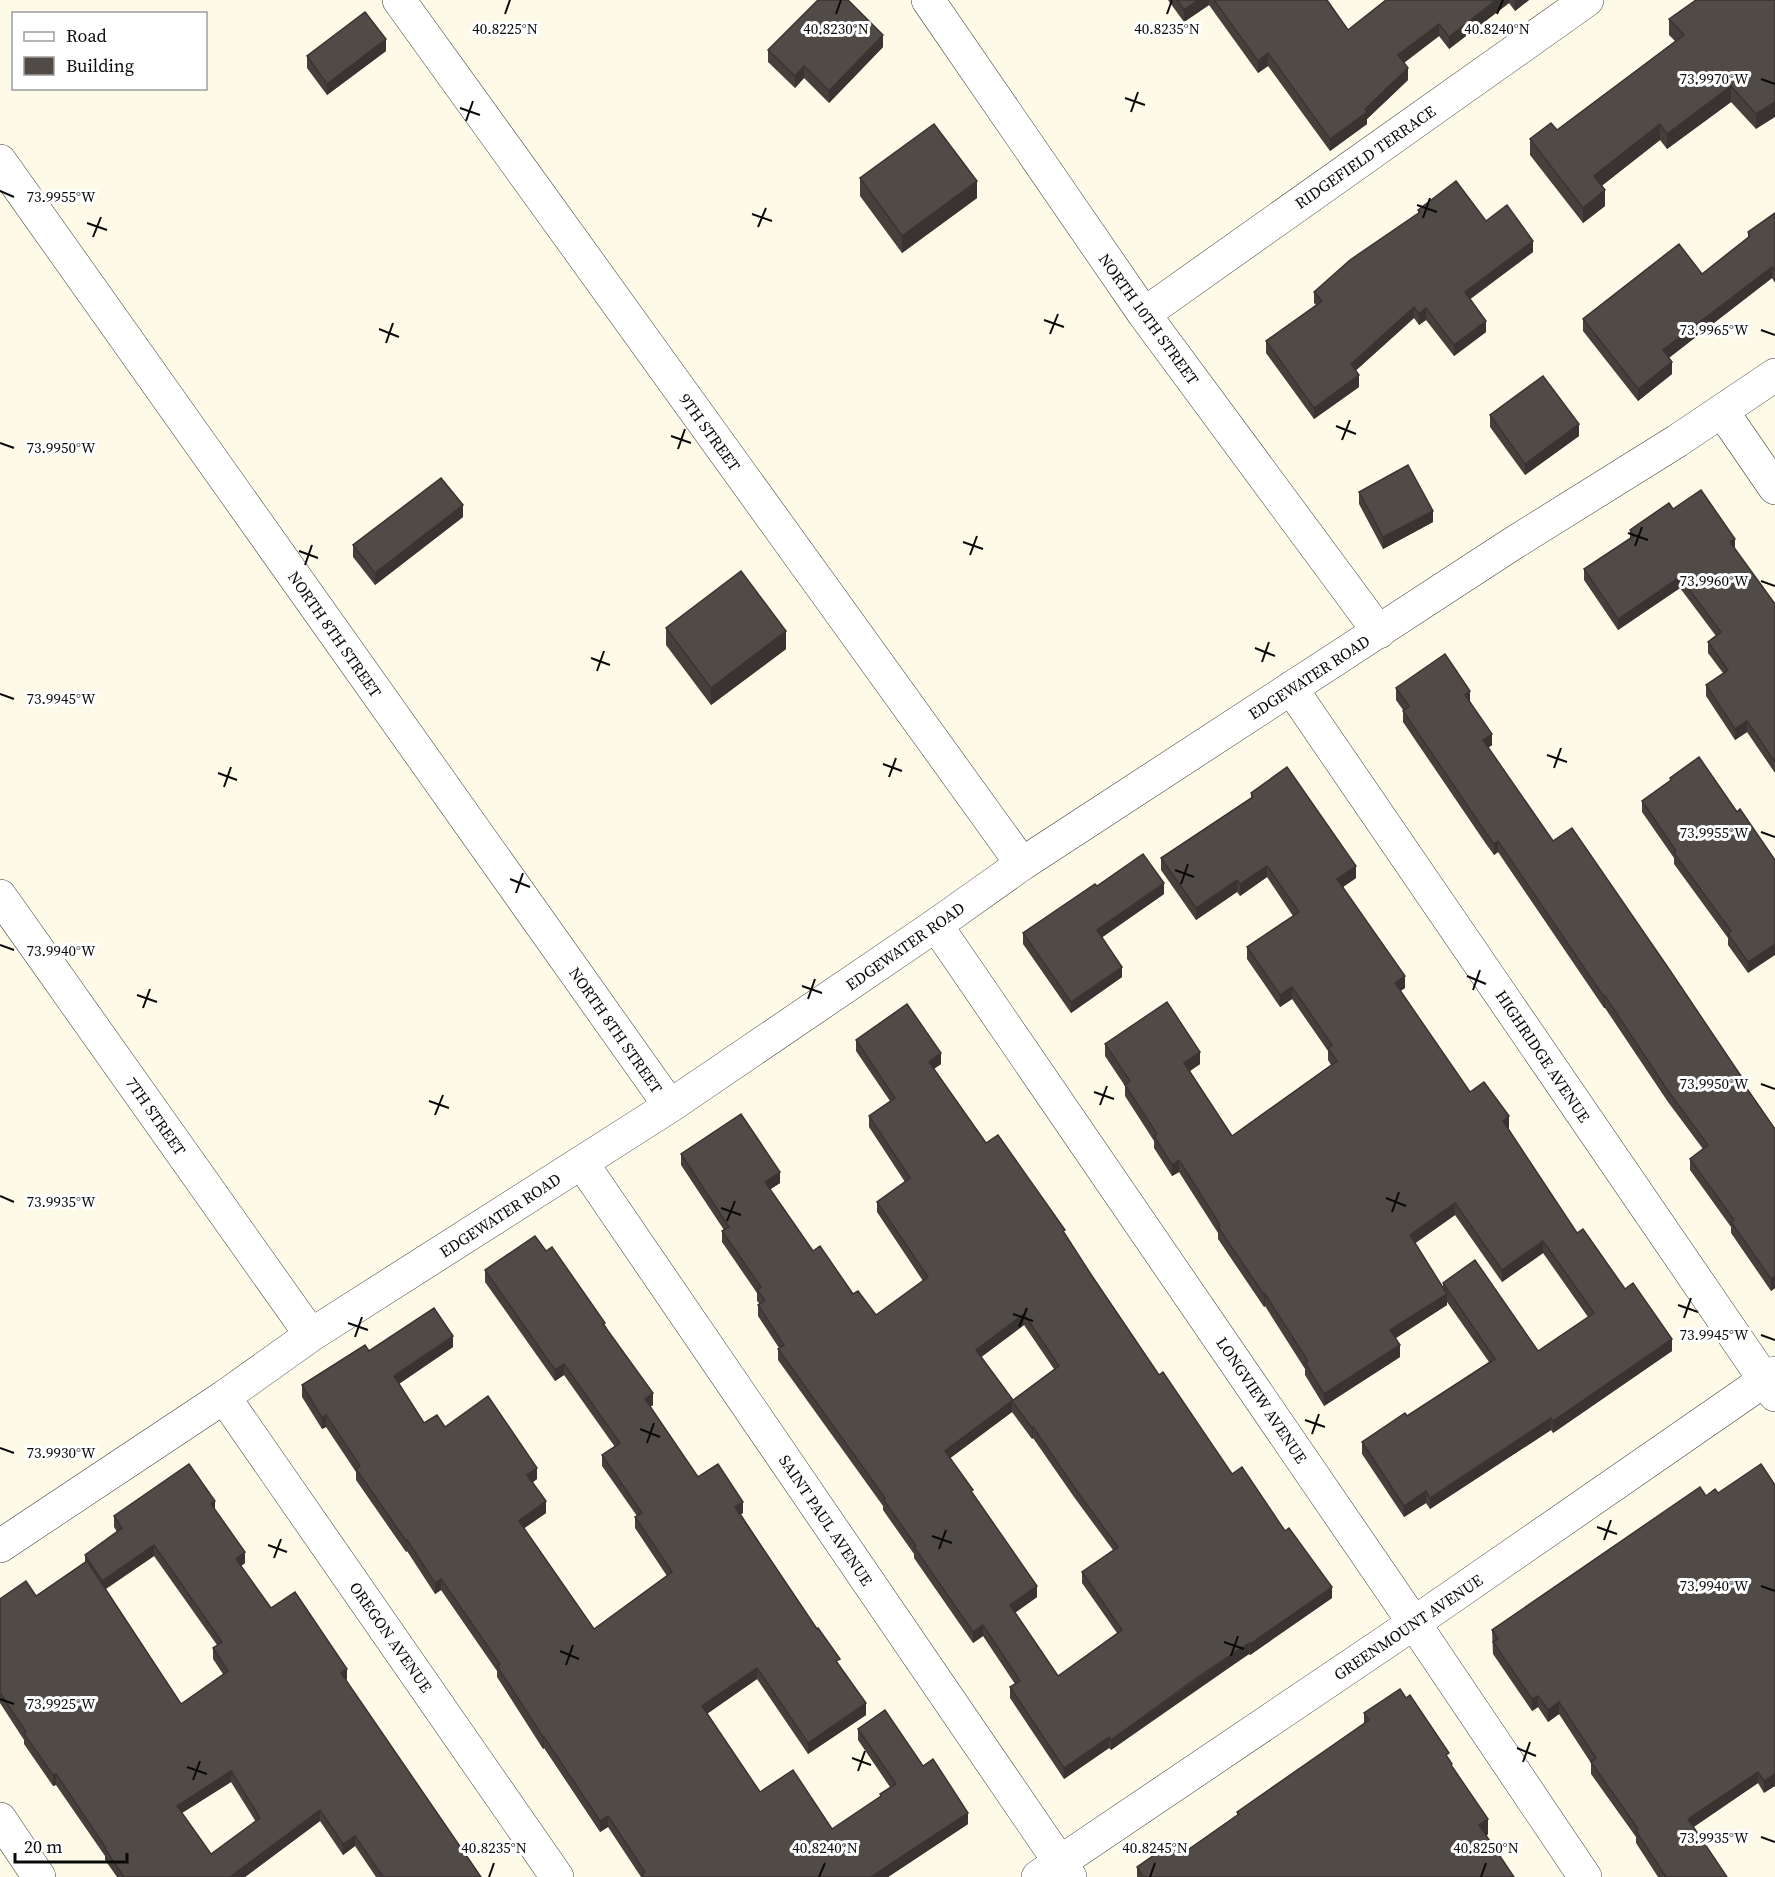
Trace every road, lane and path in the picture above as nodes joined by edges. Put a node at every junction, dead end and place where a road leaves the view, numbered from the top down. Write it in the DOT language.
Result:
graph roads {
  1 [pos="399,0"];
  2 [pos="928,0"];
  3 [pos="1587,0"];
  4 [pos="0,161"];
  5 [pos="1144,314"];
  6 [pos="1775,375"];
  7 [pos="1722,411"];
  8 [pos="1775,488"];
  9 [pos="1379,632"];
  10 [pos="1291,688"];
  11 [pos="1022,864"];
  12 [pos="0,896"];
  13 [pos="936,925"];
  14 [pos="670,1106"];
  15 [pos="582,1163"];
  16 [pos="311,1335"];
  17 [pos="1772,1383"];
  18 [pos="224,1397"];
  19 [pos="0,1546"];
  20 [pos="1414,1623"];
  21 [pos="0,1819"];
  22 [pos="1056,1872"];
  23 [pos="39,1877"];
  24 [pos="557,1877"];
  25 [pos="1585,1877"];
  1 -- 11 [label="street, 9TH STREET"];
  2 -- 5 [label="street, NORTH 10TH STREET"];
  3 -- 5 [label="street, RIDGEFIELD TERRACE"];
  4 -- 14 [label="street, NORTH 8TH STREET"];
  5 -- 9 [label="street, NORTH 10TH STREET"];
  6 -- 7 [label="street, EDGEWATER ROAD"];
  7 -- 8 [label="street"];
  7 -- 9 [label="street, EDGEWATER ROAD"];
  9 -- 10 [label="street, EDGEWATER ROAD"];
  10 -- 11 [label="street, EDGEWATER ROAD"];
  10 -- 17 [label="street, HIGHRIDGE AVENUE"];
  11 -- 13 [label="street, EDGEWATER ROAD"];
  12 -- 16 [label="street, 7TH STREET"];
  13 -- 14 [label="street, EDGEWATER ROAD"];
  13 -- 20 [label="street, LONGVIEW AVENUE"];
  14 -- 15 [label="street, EDGEWATER ROAD"];
  15 -- 16 [label="street, EDGEWATER ROAD"];
  15 -- 22 [label="street, SAINT PAUL AVENUE"];
  16 -- 18 [label="street, EDGEWATER ROAD"];
  17 -- 20 [label="street, GREENMOUNT AVENUE"];
  18 -- 19 [label="street, EDGEWATER ROAD"];
  18 -- 24 [label="street, OREGON AVENUE"];
  20 -- 22 [label="street, GREENMOUNT AVENUE"];
  20 -- 25 [label="street, LONGVIEW AVENUE"];
  21 -- 23 [label="street"];
}
